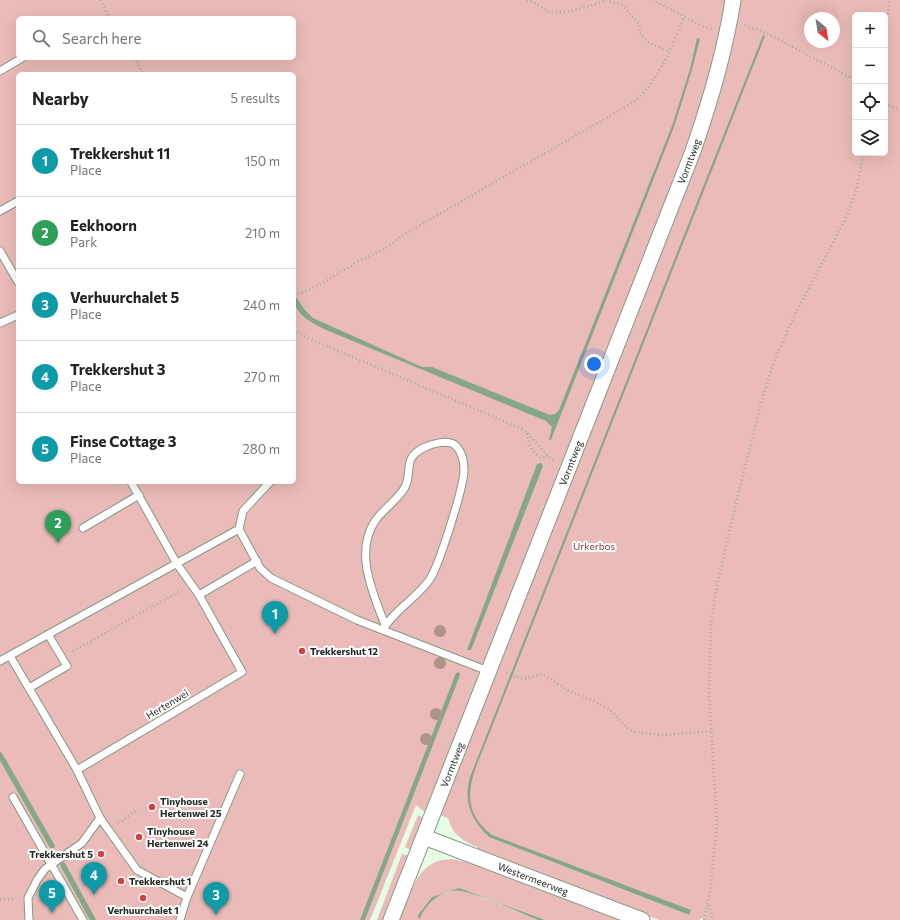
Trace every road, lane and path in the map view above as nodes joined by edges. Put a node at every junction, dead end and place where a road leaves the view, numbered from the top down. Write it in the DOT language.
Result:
graph roads {
  1 [pos="100,0"];
  2 [pos="527,0"];
  3 [pos="653,0"];
  4 [pos="733,0"];
  5 [pos="890,0"];
  6 [pos="888,12"];
  7 [pos="109,16"];
  8 [pos="684,17"];
  9 [pos="744,25"];
  10 [pos="710,28"];
  11 [pos="668,51"];
  12 [pos="19,60"];
  13 [pos="135,60"];
  14 [pos="0,71"];
  15 [pos="142,72"];
  16 [pos="852,78"];
  17 [pos="888,105"];
  18 [pos="900,110"];
  19 [pos="862,156"];
  20 [pos="16,202"];
  21 [pos="0,211"];
  22 [pos="0,251"];
  23 [pos="16,279"];
  24 [pos="296,294"];
  25 [pos="16,316"];
  26 [pos="0,323"];
  27 [pos="296,331"];
  28 [pos="526,432"];
  29 [pos="548,457"];
  30 [pos="552,459"];
  31 [pos="132,484"];
  32 [pos="268,484"];
  33 [pos="138,495"];
  34 [pos="83,528"];
  35 [pos="239,529"];
  36 [pos="257,561"];
  37 [pos="177,564"];
  38 [pos="192,585"];
  39 [pos="199,595"];
  40 [pos="384,628"];
  41 [pos="49,636"];
  42 [pos="10,656"];
  43 [pos="62,657"];
  44 [pos="0,661"];
  45 [pos="488,671"];
  46 [pos="505,673"];
  47 [pos="28,688"];
  48 [pos="711,731"];
  49 [pos="77,770"];
  50 [pos="240,774"];
  51 [pos="13,797"];
  52 [pos="138,809"];
  53 [pos="100,818"];
  54 [pos="108,828"];
  55 [pos="424,837"];
  56 [pos="51,865"];
  57 [pos="187,897"];
  58 [pos="708,904"];
  59 [pos="29,920"];
  60 [pos="83,920"];
  61 [pos="180,920"];
  62 [pos="391,920"];
  63 [pos="642,920"];
  64 [pos="704,920"];
  65 [pos="711,920"];
  1 -- 7 [label="path"];
  2 -- 11 [label="path"];
  3 -- 8 [label="path"];
  4 -- 45 [label="street, Vormtweg"];
  5 -- 6 [label="path"];
  8 -- 10 [label="path"];
  8 -- 11 [label="path"];
  9 -- 16 [label="path"];
  11 -- 24 [label="path"];
  12 -- 14 [label="lane"];
  13 -- 15 [label="path"];
  17 -- 18 [label="path"];
  19 -- 48 [label="path"];
  20 -- 21 [label="lane"];
  22 -- 23 [label="lane"];
  25 -- 26 [label="lane"];
  27 -- 28 [label="path"];
  28 -- 29 [label="path"];
  28 -- 29 [label="path"];
  29 -- 30 [label="path"];
  31 -- 33 [label="lane"];
  32 -- 35 [label="lane"];
  33 -- 34 [label="lane"];
  33 -- 37 [label="lane"];
  35 -- 36 [label="lane"];
  35 -- 37 [label="lane"];
  36 -- 39 [label="lane"];
  36 -- 40 [label="lane"];
  37 -- 38 [label="lane"];
  37 -- 41 [label="lane"];
  38 -- 39 [label="lane"];
  38 -- 43 [label="path"];
  39 -- 49 [label="lane, Hertenwei"];
  40 -- 40 [label="lane"];
  40 -- 45 [label="lane"];
  41 -- 42 [label="lane"];
  41 -- 43 [label="lane"];
  42 -- 44 [label="lane"];
  42 -- 47 [label="lane"];
  43 -- 47 [label="lane"];
  45 -- 55 [label="street, Vormtweg"];
  46 -- 48 [label="path"];
  47 -- 49 [label="lane"];
  48 -- 58 [label="path"];
  49 -- 53 [label="lane"];
  50 -- 57 [label="lane"];
  51 -- 56 [label="lane"];
  52 -- 54 [label="path"];
  53 -- 54 [label="lane"];
  53 -- 56 [label="lane"];
  54 -- 57 [label="lane"];
  55 -- 62 [label="street, Vormtweg"];
  55 -- 63 [label="street, Westermeerweg"];
  56 -- 59 [label="lane"];
  56 -- 60 [label="lane"];
  57 -- 61 [label="lane"];
  58 -- 64 [label="path"];
  58 -- 65 [label="path"];
}
